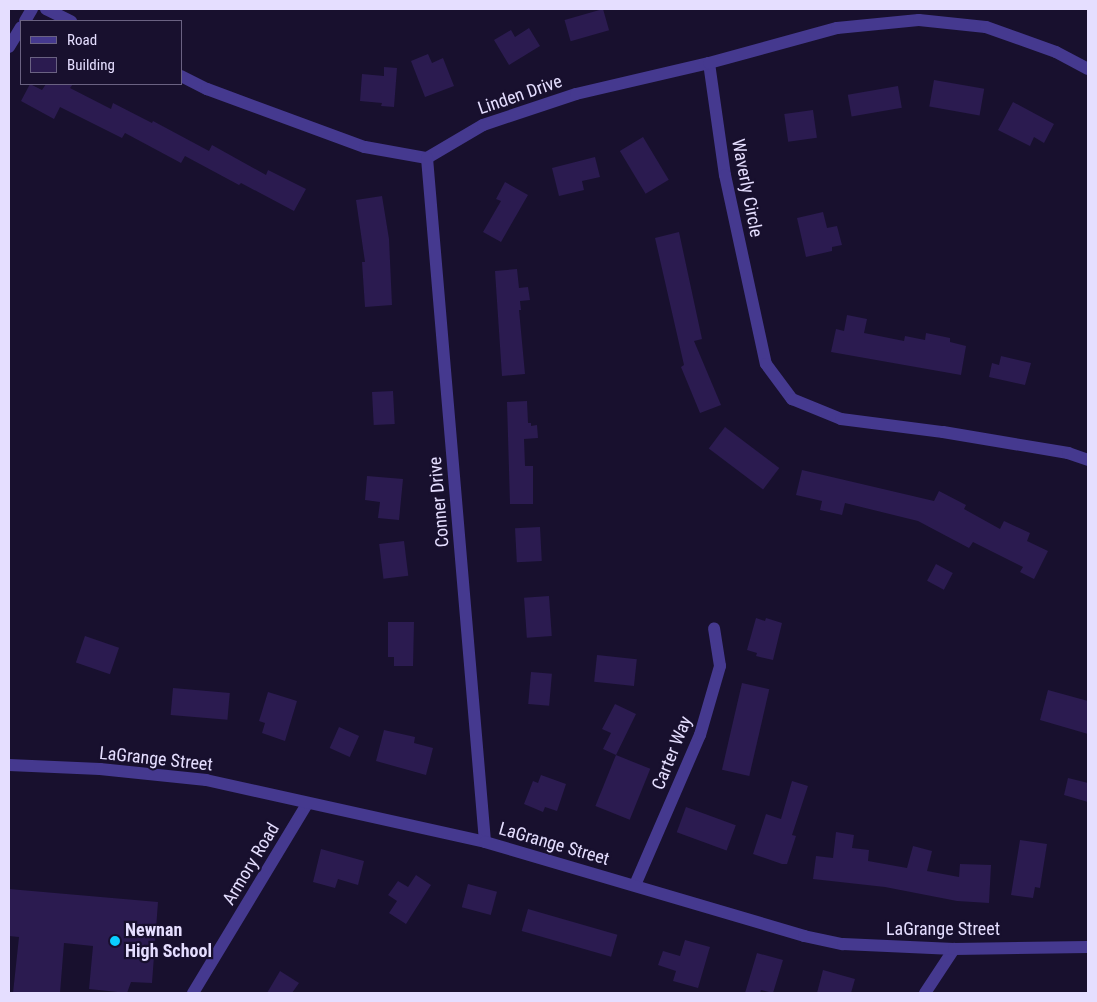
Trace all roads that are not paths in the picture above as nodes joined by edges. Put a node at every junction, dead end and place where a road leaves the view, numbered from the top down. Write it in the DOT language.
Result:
graph roads {
  1 [pos="32,9"];
  2 [pos="46,9"];
  3 [pos="26,20"];
  4 [pos="69,20"];
  5 [pos="20,29"];
  6 [pos="9,47"];
  7 [pos="709,63"];
  8 [pos="1088,70"];
  9 [pos="182,76"];
  10 [pos="427,158"];
  11 [pos="1088,460"];
  12 [pos="714,628"];
  13 [pos="9,765"];
  14 [pos="307,804"];
  15 [pos="485,842"];
  16 [pos="636,885"];
  17 [pos="1088,947"];
  18 [pos="954,949"];
  19 [pos="193,993"];
  20 [pos="925,993"];
  1 -- 3 [label="street"];
  2 -- 4 [label="street"];
  5 -- 6 [label="street"];
  7 -- 8 [label="street"];
  7 -- 10 [label="street, Linden Drive"];
  7 -- 11 [label="street, Waverly Circle"];
  9 -- 10 [label="street"];
  10 -- 15 [label="street, Conner Drive"];
  12 -- 16 [label="street, Carter Way"];
  13 -- 14 [label="street, LaGrange Street"];
  14 -- 15 [label="street, LaGrange Street"];
  14 -- 19 [label="street, Armory Road"];
  15 -- 16 [label="street, LaGrange Street"];
  16 -- 18 [label="street, LaGrange Street"];
  17 -- 18 [label="street, LaGrange Street"];
  18 -- 20 [label="street"];
}
